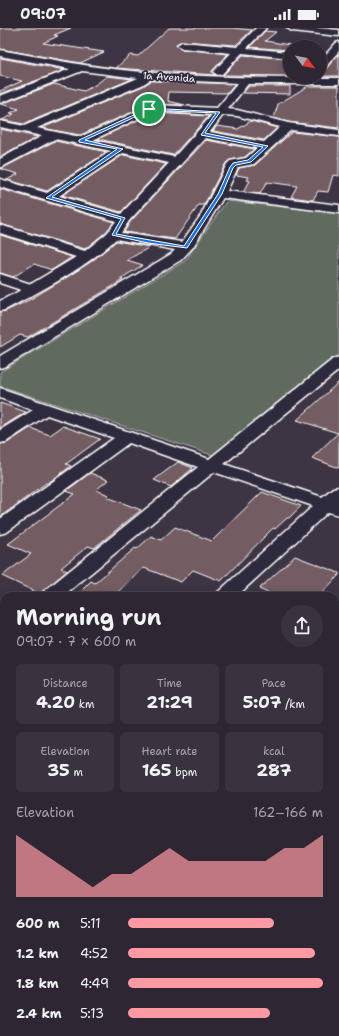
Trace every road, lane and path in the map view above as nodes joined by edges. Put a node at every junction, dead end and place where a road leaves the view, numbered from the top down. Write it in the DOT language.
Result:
graph roads {
  1 [pos="261,28"];
  2 [pos="292,28"];
  3 [pos="339,33"];
  4 [pos="0,45"];
  5 [pos="182,45"];
  6 [pos="339,45"];
  7 [pos="240,50"];
  8 [pos="0,53"];
  9 [pos="283,54"];
  10 [pos="327,57"];
  11 [pos="23,58"];
  12 [pos="339,61"];
  13 [pos="327,62"];
  14 [pos="6,65"];
  15 [pos="81,68"];
  16 [pos="218,72"];
  17 [pos="283,75"];
  18 [pos="149,76"];
  19 [pos="327,76"];
  20 [pos="339,76"];
  21 [pos="245,81"];
  22 [pos="339,81"];
  23 [pos="0,100"];
  24 [pos="219,112"];
  25 [pos="0,124"];
  26 [pos="288,126"];
  27 [pos="26,129"];
  28 [pos="339,133"];
  29 [pos="202,134"];
  30 [pos="53,135"];
  31 [pos="81,141"];
  32 [pos="266,146"];
  33 [pos="121,149"];
  34 [pos="0,151"];
  35 [pos="17,155"];
  36 [pos="177,161"];
  37 [pos="0,164"];
  38 [pos="0,183"];
  39 [pos="220,194"];
  40 [pos="48,198"];
  41 [pos="339,209"];
  42 [pos="124,219"];
  43 [pos="0,229"];
  44 [pos="114,234"];
  45 [pos="186,247"];
  46 [pos="87,256"];
  47 [pos="0,278"];
  48 [pos="33,289"];
  49 [pos="0,307"];
  50 [pos="339,362"];
  51 [pos="0,363"];
  52 [pos="0,393"];
  53 [pos="45,409"];
  54 [pos="126,437"];
  55 [pos="0,438"];
  56 [pos="213,465"];
  57 [pos="334,502"];
  58 [pos="0,528"];
  59 [pos="55,592"];
  60 [pos="230,592"];
  1 -- 7 [label="street"];
  2 -- 3 [label="street"];
  4 -- 16 [label="street"];
  5 -- 7 [label="street"];
  6 -- 10 [label="street"];
  7 -- 9 [label="street"];
  7 -- 16 [label="street"];
  8 -- 11 [label="street, 1a Avenida"];
  11 -- 14 [label="street"];
  11 -- 15 [label="street, 1a Avenida"];
  12 -- 13 [label="street"];
  15 -- 18 [label="street, 1a Avenida"];
  15 -- 23 [label="street"];
  16 -- 17 [label="street"];
  18 -- 21 [label="street, 1a Avenida"];
  18 -- 27 [label="street"];
  19 -- 20 [label="street"];
  21 -- 22 [label="street, 1a Avenida"];
  21 -- 24 [label="street"];
  24 -- 26 [label="street"];
  24 -- 29 [label="street"];
  24 -- 31 [label="street"];
  25 -- 27 [label="street"];
  26 -- 28 [label="street"];
  26 -- 32 [label="street"];
  27 -- 30 [label="street"];
  29 -- 32 [label="street"];
  29 -- 36 [label="street"];
  30 -- 31 [label="street"];
  30 -- 35 [label="street"];
  31 -- 33 [label="street"];
  32 -- 39 [label="street"];
  33 -- 36 [label="street"];
  33 -- 40 [label="street"];
  34 -- 35 [label="street"];
  35 -- 37 [label="street"];
  36 -- 42 [label="street"];
  38 -- 40 [label="street"];
  39 -- 41 [label="street"];
  39 -- 45 [label="street"];
  40 -- 42 [label="street"];
  42 -- 44 [label="street"];
  43 -- 46 [label="street"];
  44 -- 45 [label="street"];
  44 -- 46 [label="street"];
  45 -- 51 [label="street"];
  46 -- 48 [label="street"];
  47 -- 48 [label="street"];
  48 -- 49 [label="street"];
  50 -- 56 [label="street"];
  52 -- 53 [label="street"];
  53 -- 54 [label="street"];
  53 -- 55 [label="street"];
  54 -- 56 [label="street"];
  54 -- 58 [label="street"];
  56 -- 57 [label="street"];
  56 -- 59 [label="street"];
  57 -- 60 [label="street"];
}
